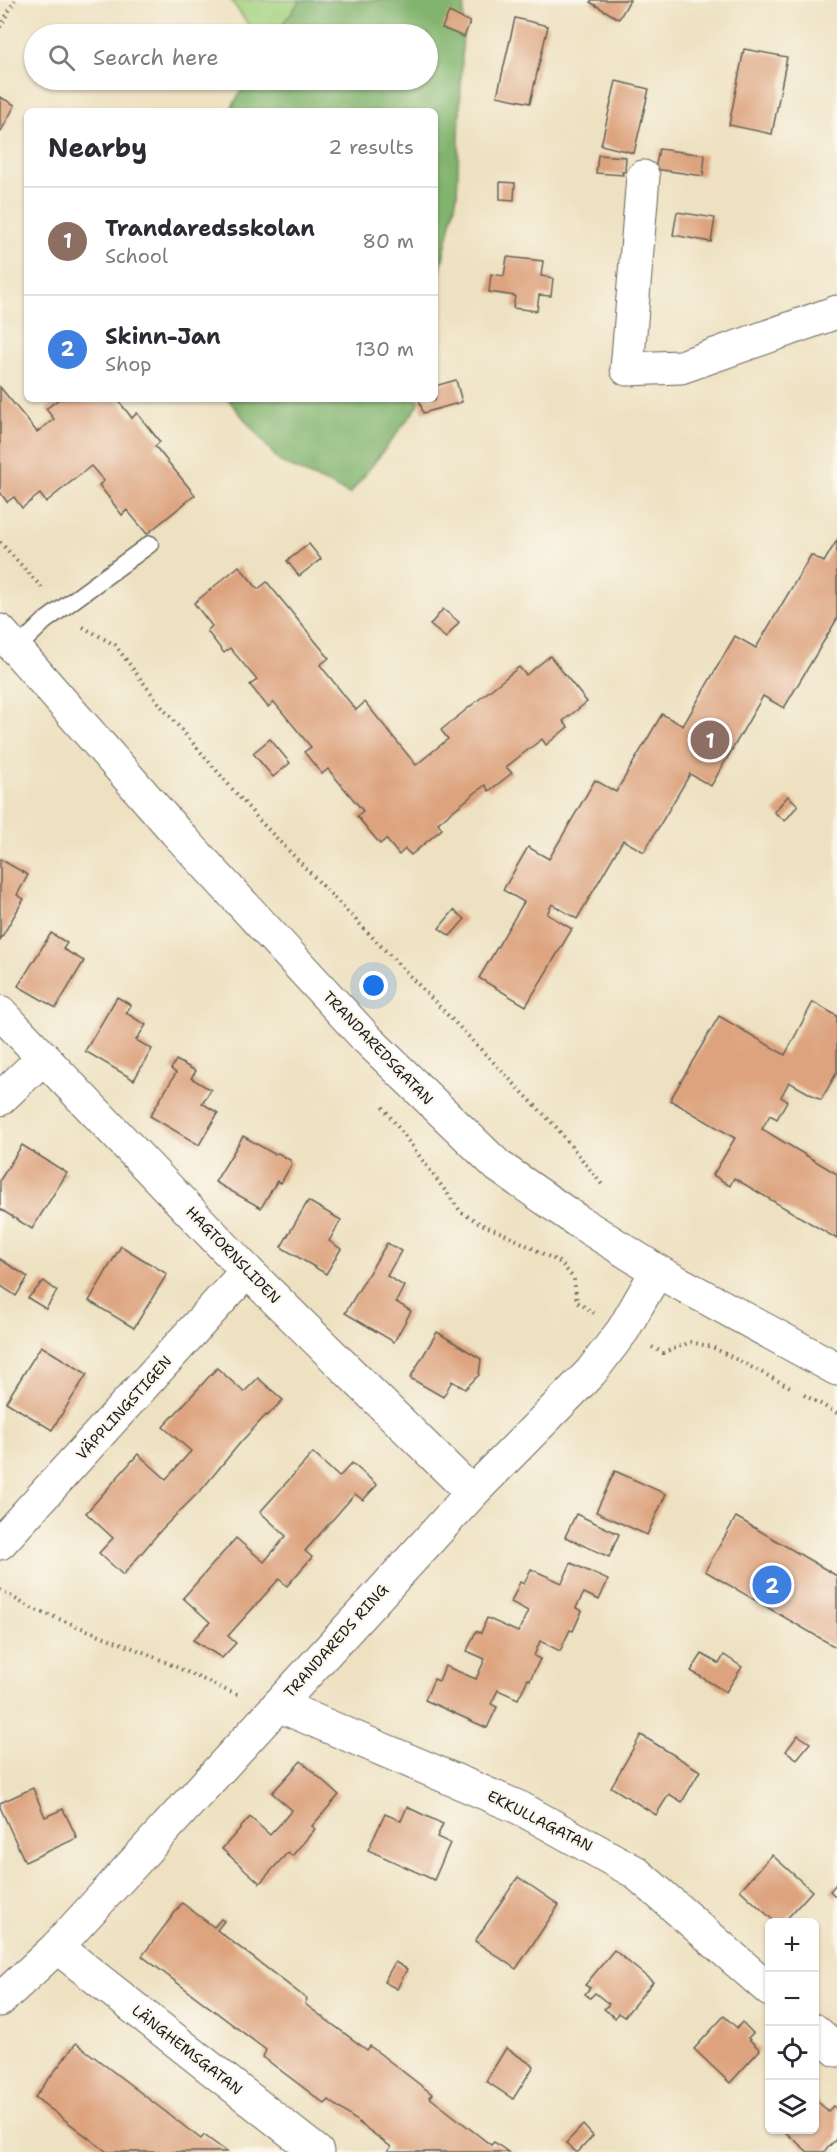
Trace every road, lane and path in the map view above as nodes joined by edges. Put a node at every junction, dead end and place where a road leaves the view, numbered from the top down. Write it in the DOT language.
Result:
graph roads {
  1 [pos="15,0"];
  2 [pos="0,27"];
  3 [pos="643,177"];
  4 [pos="837,312"];
  5 [pos="0,542"];
  6 [pos="150,544"];
  7 [pos="62,609"];
  8 [pos="8,640"];
  9 [pos="0,1012"];
  10 [pos="45,1057"];
  11 [pos="0,1099"];
  12 [pos="604,1187"];
  13 [pos="247,1271"];
  14 [pos="657,1271"];
  15 [pos="837,1369"];
  16 [pos="472,1493"];
  17 [pos="0,1543"];
  18 [pos="0,1590"];
  19 [pos="278,1705"];
  20 [pos="57,1947"];
  21 [pos="765,1986"];
  22 [pos="0,2000"];
  23 [pos="819,2034"];
  24 [pos="837,2050"];
  25 [pos="316,2152"];
  1 -- 2 [label="path"];
  3 -- 4 [label="street"];
  5 -- 7 [label="path"];
  6 -- 7 [label="lane"];
  7 -- 8 [label="lane"];
  7 -- 12 [label="path"];
  8 -- 14 [label="street, TRANDAREDSGATAN"];
  9 -- 10 [label="street, HAGTORNSLIDEN"];
  10 -- 11 [label="street"];
  10 -- 13 [label="street, HAGTORNSLIDEN"];
  13 -- 16 [label="street, HAGTORNSLIDEN"];
  13 -- 17 [label="street, VÄPPLINGSTIGEN"];
  14 -- 15 [label="street, TRANDAREDSGATAN"];
  14 -- 16 [label="street, TRANDAREDS RING"];
  16 -- 19 [label="street, TRANDAREDS RING"];
  18 -- 19 [label="path"];
  19 -- 20 [label="street, TRANDAREDS RING"];
  19 -- 21 [label="street, EKKULLAGATAN"];
  20 -- 22 [label="street, TRANDAREDS RING"];
  20 -- 25 [label="street, LÄNGHEMSGATAN"];
  23 -- 24 [label="street"];
}
